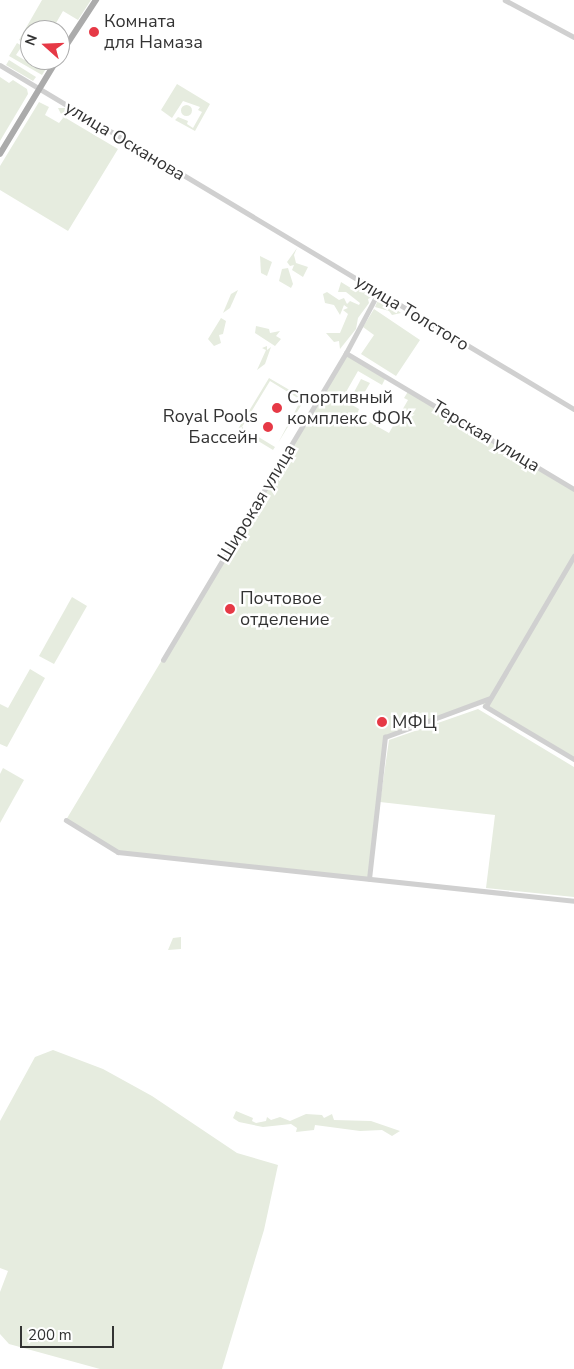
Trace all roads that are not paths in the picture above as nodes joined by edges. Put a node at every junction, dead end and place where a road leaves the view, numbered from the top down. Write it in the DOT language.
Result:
graph roads {
  1 [pos="96,0"];
  2 [pos="505,0"];
  3 [pos="574,37"];
  4 [pos="70,40"];
  5 [pos="0,65"];
  6 [pos="51,70"];
  7 [pos="39,89"];
  8 [pos="0,154"];
  9 [pos="251,216"];
  10 [pos="378,293"];
  11 [pos="346,353"];
  12 [pos="574,409"];
  13 [pos="574,489"];
  14 [pos="574,556"];
  15 [pos="162,660"];
  16 [pos="488,700"];
  17 [pos="480,702"];
  18 [pos="486,706"];
  19 [pos="574,759"];
  20 [pos="66,820"];
  21 [pos="370,879"];
  22 [pos="574,901"];
  1 -- 4 [label="main road"];
  2 -- 3 [label="street"];
  5 -- 7 [label="street, улица Осканова"];
  6 -- 7 [label="main road"];
  7 -- 8 [label="main road"];
  7 -- 9 [label="street, улица Осканова"];
  9 -- 10 [label="street, улица Толстого"];
  10 -- 11 [label="street, Широкая улица"];
  10 -- 12 [label="street, улица Толстого"];
  11 -- 13 [label="street, Терская улица"];
  11 -- 15 [label="street, Широкая улица"];
  14 -- 16 [label="street"];
  16 -- 17 [label="street"];
  16 -- 18 [label="street"];
  17 -- 18 [label="street"];
  17 -- 21 [label="street"];
  18 -- 19 [label="street"];
  20 -- 21 [label="street"];
  21 -- 22 [label="street"];
}
